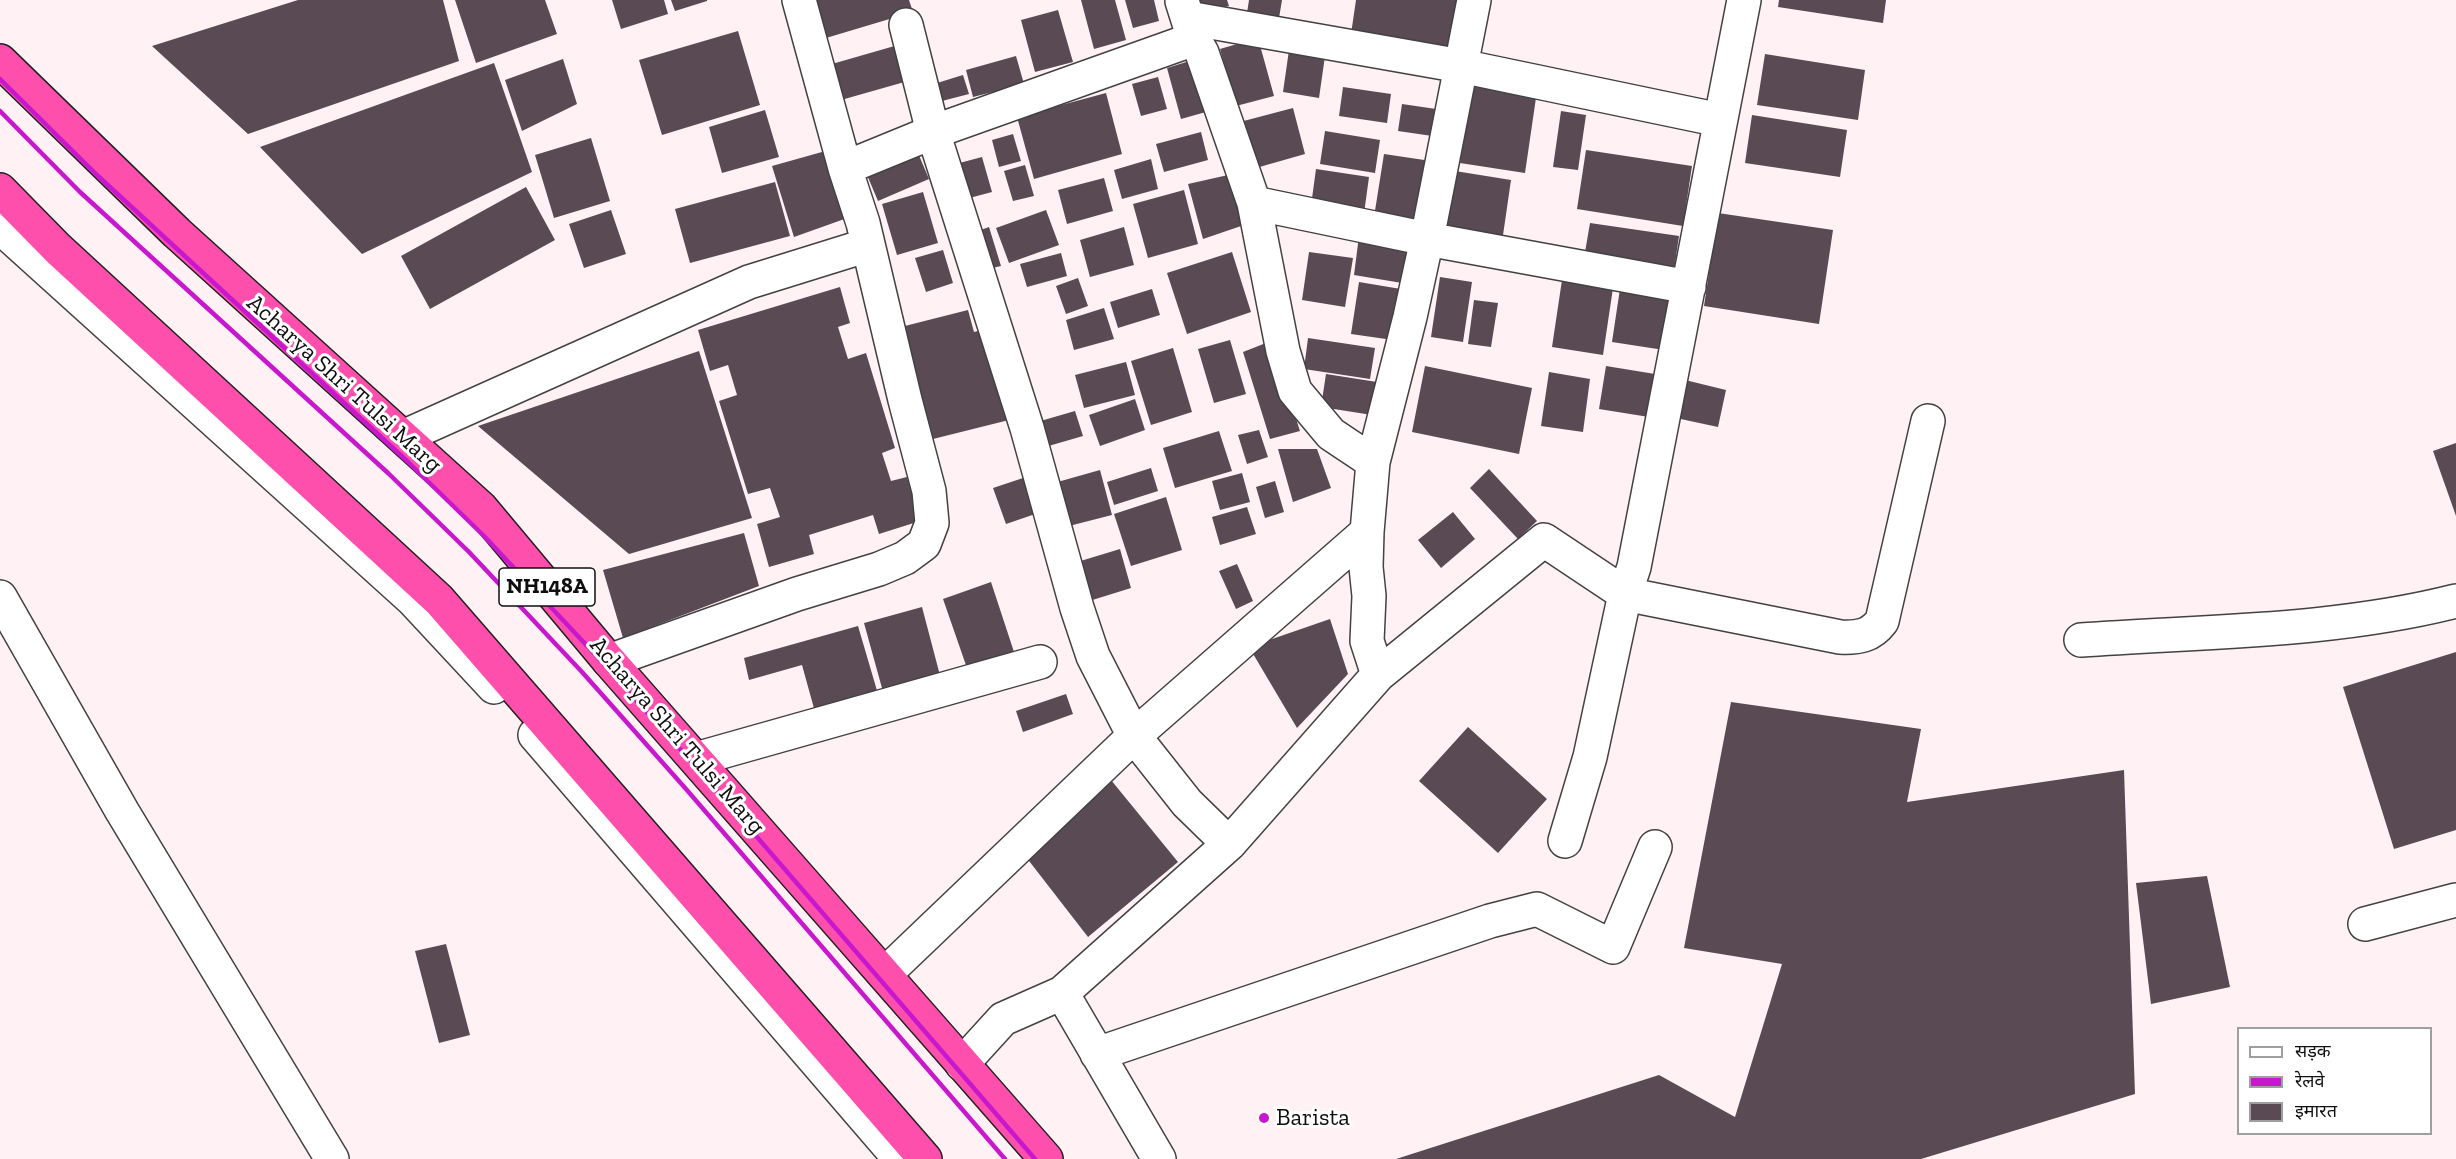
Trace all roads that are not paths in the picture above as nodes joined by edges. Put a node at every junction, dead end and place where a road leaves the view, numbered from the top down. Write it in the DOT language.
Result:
graph roads {
  1 [pos="799,0"];
  2 [pos="1474,0"];
  3 [pos="1744,0"];
  4 [pos="1188,19"];
  5 [pos="906,25"];
  6 [pos="0,61"];
  7 [pos="1461,66"];
  8 [pos="1720,120"];
  9 [pos="933,132"];
  10 [pos="846,168"];
  11 [pos="0,190"];
  12 [pos="1254,203"];
  13 [pos="0,227"];
  14 [pos="1427,239"];
  15 [pos="868,245"];
  16 [pos="1689,287"];
  17 [pos="1928,421"];
  18 [pos="403,438"];
  19 [pos="1373,462"];
  20 [pos="1367,532"];
  21 [pos="1625,594"];
  22 [pos="0,597"];
  23 [pos="2456,601"];
  24 [pos="2081,640"];
  25 [pos="609,661"];
  26 [pos="1040,662"];
  27 [pos="1378,675"];
  28 [pos="1134,736"];
  29 [pos="696,759"];
  30 [pos="1565,841"];
  31 [pos="1229,844"];
  32 [pos="1655,847"];
  33 [pos="2456,900"];
  34 [pos="2365,924"];
  35 [pos="885,974"];
  36 [pos="1062,993"];
  37 [pos="1097,1054"];
  38 [pos="962,1064"];
  39 [pos="332,1159"];
  40 [pos="900,1159"];
  41 [pos="925,1159"];
  42 [pos="1046,1159"];
  43 [pos="1159,1159"];
  1 -- 10 [label="street"];
  2 -- 7 [label="street"];
  3 -- 8 [label="street"];
  4 -- 7 [label="street"];
  4 -- 9 [label="street"];
  4 -- 12 [label="street"];
  5 -- 9 [label="street"];
  6 -- 18 [label="highway, Acharya Shri Tulsi Marg / NH148A"];
  7 -- 8 [label="street"];
  7 -- 14 [label="street"];
  8 -- 16 [label="street"];
  9 -- 10 [label="street"];
  9 -- 28 [label="street"];
  10 -- 15 [label="street"];
  11 -- 41 [label="highway"];
  12 -- 14 [label="street"];
  12 -- 19 [label="street"];
  13 -- 40 [label="street"];
  14 -- 16 [label="street"];
  14 -- 19 [label="street"];
  15 -- 18 [label="street"];
  15 -- 25 [label="street"];
  16 -- 21 [label="street"];
  17 -- 21 [label="street"];
  18 -- 25 [label="highway, Acharya Shri Tulsi Marg / NH148A"];
  19 -- 20 [label="street"];
  20 -- 27 [label="street"];
  20 -- 28 [label="street"];
  21 -- 27 [label="street"];
  21 -- 30 [label="street"];
  22 -- 39 [label="street"];
  23 -- 24 [label="street"];
  25 -- 29 [label="highway, Acharya Shri Tulsi Marg / NH148A"];
  26 -- 29 [label="street"];
  27 -- 31 [label="street"];
  28 -- 31 [label="street"];
  28 -- 35 [label="street"];
  29 -- 35 [label="highway, Acharya Shri Tulsi Marg / NH148A"];
  31 -- 36 [label="street"];
  32 -- 37 [label="street"];
  33 -- 34 [label="street"];
  35 -- 38 [label="highway, Acharya Shri Tulsi Marg / NH148A"];
  36 -- 37 [label="street"];
  36 -- 38 [label="street"];
  37 -- 43 [label="street"];
  38 -- 42 [label="highway, Acharya Shri Tulsi Marg / NH148A"];
}
